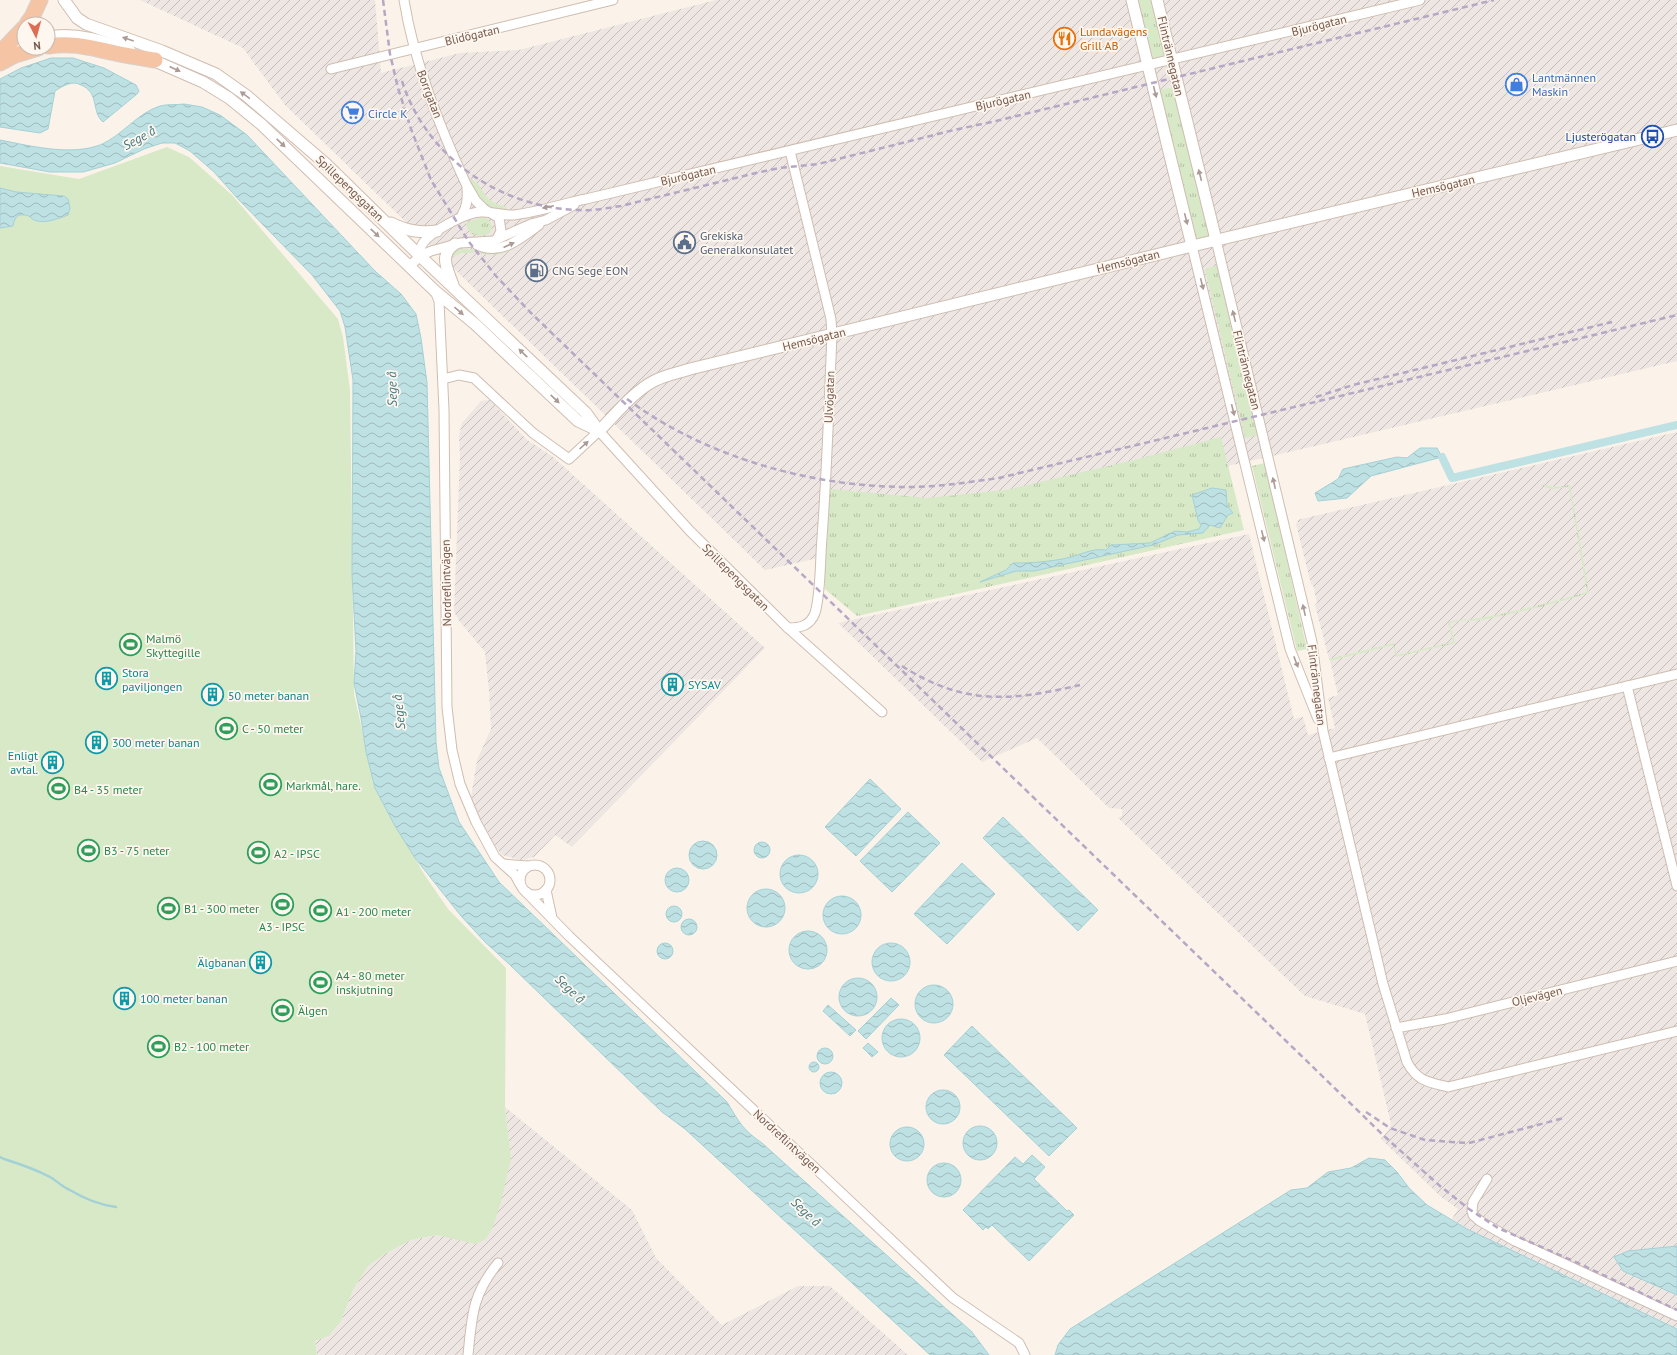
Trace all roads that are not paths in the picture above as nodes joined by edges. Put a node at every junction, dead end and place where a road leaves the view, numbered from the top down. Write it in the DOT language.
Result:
graph roads {
  1 [pos="40,0"];
  2 [pos="64,0"];
  3 [pos="404,0"];
  4 [pos="613,0"];
  5 [pos="1132,0"];
  6 [pos="1157,0"];
  7 [pos="1420,0"];
  8 [pos="32,16"];
  9 [pos="16,36"];
  10 [pos="56,37"];
  11 [pos="56,44"];
  12 [pos="16,47"];
  13 [pos="414,49"];
  14 [pos="0,53"];
  15 [pos="16,55"];
  16 [pos="155,60"];
  17 [pos="1172,60"];
  18 [pos="0,63"];
  19 [pos="1148,66"];
  20 [pos="331,69"];
  21 [pos="1677,130"];
  22 [pos="790,151"];
  23 [pos="466,184"];
  24 [pos="586,199"];
  25 [pos="492,213"];
  26 [pos="461,217"];
  27 [pos="383,220"];
  28 [pos="546,220"];
  29 [pos="437,231"];
  30 [pos="497,239"];
  31 [pos="1216,240"];
  32 [pos="472,242"];
  33 [pos="455,244"];
  34 [pos="1192,246"];
  35 [pos="420,256"];
  36 [pos="410,266"];
  37 [pos="453,286"];
  38 [pos="435,291"];
  39 [pos="832,335"];
  40 [pos="443,380"];
  41 [pos="599,431"];
  42 [pos="788,628"];
  43 [pos="1677,674"];
  44 [pos="1627,686"];
  45 [pos="882,712"];
  46 [pos="1323,731"];
  47 [pos="1330,758"];
  48 [pos="502,864"];
  49 [pos="528,866"];
  50 [pos="520,884"];
  51 [pos="1677,886"];
  52 [pos="546,890"];
  53 [pos="526,892"];
  54 [pos="553,919"];
  55 [pos="1677,962"];
  56 [pos="1396,1028"];
  57 [pos="1677,1031"];
  58 [pos="1487,1179"];
  59 [pos="498,1263"];
  60 [pos="1677,1316"];
  61 [pos="468,1355"];
  62 [pos="1025,1355"];
  1 -- 8 [label="highway"];
  27 -- 2 [label="street, Spillepengsgatan, one-way"];
  3 -- 13 [label="street, Borrgatan"];
  4 -- 13 [label="street, Blidögatan"];
  5 -- 19 [label="street, Flintrännegatan"];
  6 -- 17 [label="street, Flintrännegatan"];
  7 -- 17 [label="street, Bjurögatan"];
  9 -- 14 [label="highway"];
  10 -- 16 [label="street, Spillepengsgatan"];
  11 -- 16 [label="highway"];
  12 -- 14 [label="street"];
  13 -- 20 [label="street, Blidögatan"];
  13 -- 23 [label="street, Borrgatan"];
  15 -- 18 [label="highway"];
  16 -- 36 [label="street, Spillepengsgatan, one-way"];
  17 -- 19 [label="street, Bjurögatan"];
  31 -- 17 [label="street, Flintrännegatan, one-way"];
  19 -- 22 [label="street, Bjurögatan"];
  19 -- 34 [label="street, Flintrännegatan, one-way"];
  21 -- 31 [label="street, Hemsögatan"];
  22 -- 24 [label="street, Bjurögatan"];
  22 -- 39 [label="street, Ulvögatan"];
  23 -- 25 [label="street, Borrgatan"];
  23 -- 26 [label="street, Borrgatan"];
  24 -- 25 [label="street, Bjurögatan, one-way"];
  24 -- 28 [label="street, Bjurögatan"];
  25 -- 26 [label="street, Bjurögatan"];
  25 -- 30 [label="street, Borrgatan"];
  26 -- 29 [label="street, Bjurögatan"];
  27 -- 29 [label="street"];
  27 -- 35 [label="street, Spillepengsgatan"];
  28 -- 30 [label="street, Bjurögatan"];
  32 -- 28 [label="street, Bjurögatan, one-way"];
  29 -- 35 [label="street, Bjurögatan"];
  30 -- 32 [label="street, Bjurögatan"];
  31 -- 34 [label="street, Hemsögatan"];
  46 -- 31 [label="street, Flintrännegatan, one-way"];
  32 -- 33 [label="street, Bjurögatan"];
  33 -- 35 [label="street, Bjurögatan"];
  33 -- 37 [label="street"];
  34 -- 39 [label="street, Hemsögatan"];
  34 -- 46 [label="street, Flintrännegatan, one-way"];
  35 -- 36 [label="street, Bjurögatan"];
  35 -- 37 [label="street, Spillepengsgatan"];
  36 -- 38 [label="street, Spillepengsgatan"];
  41 -- 37 [label="street, Spillepengsgatan, one-way"];
  38 -- 40 [label="street, Nordreflintvägen"];
  38 -- 41 [label="street, Spillepengsgatan, one-way"];
  39 -- 41 [label="street, Hemsögatan"];
  39 -- 42 [label="street, Ulvögatan"];
  40 -- 41 [label="street, one-way"];
  40 -- 48 [label="street, Nordreflintvägen"];
  41 -- 42 [label="street, Spillepengsgatan"];
  42 -- 45 [label="street, Spillepengsgatan"];
  43 -- 44 [label="street"];
  44 -- 47 [label="street"];
  44 -- 51 [label="street"];
  46 -- 47 [label="street"];
  47 -- 56 [label="street"];
  48 -- 49 [label="street"];
  48 -- 50 [label="street, Nordreflintvägen"];
  49 -- 50 [label="street"];
  49 -- 52 [label="street"];
  50 -- 53 [label="street"];
  52 -- 53 [label="street"];
  52 -- 54 [label="street"];
  53 -- 54 [label="street, Nordreflintvägen"];
  54 -- 62 [label="street, Nordreflintvägen"];
  55 -- 56 [label="street, Oljevägen"];
  56 -- 57 [label="street"];
  58 -- 60 [label="street"];
  59 -- 61 [label="street"];
}
